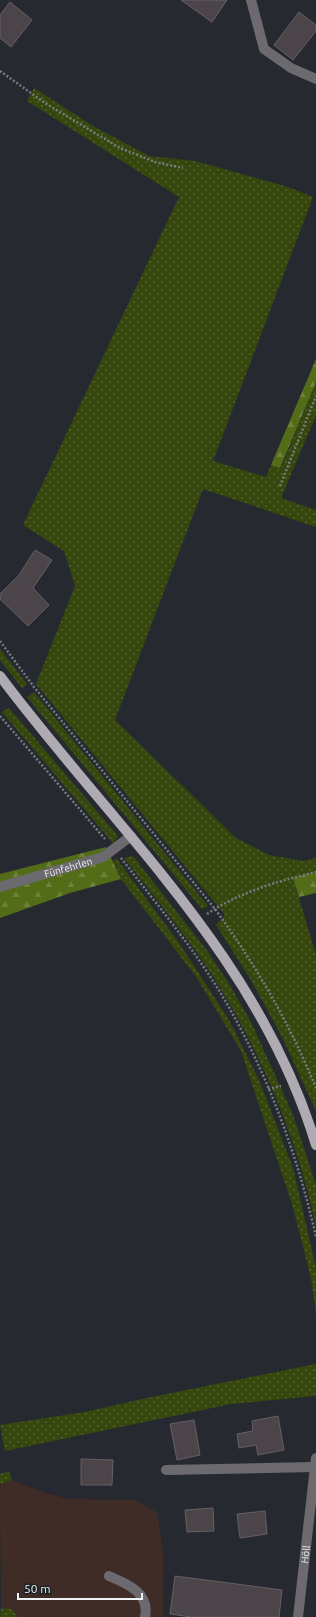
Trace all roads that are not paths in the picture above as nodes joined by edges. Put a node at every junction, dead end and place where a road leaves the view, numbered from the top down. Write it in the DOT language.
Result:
graph roads {
  1 [pos="251,0"];
  2 [pos="316,79"];
  3 [pos="0,676"];
  4 [pos="131,836"];
  5 [pos="0,887"];
  6 [pos="316,1145"];
  7 [pos="315,1463"];
  8 [pos="166,1470"];
  9 [pos="109,1576"];
  10 [pos="145,1617"];
  11 [pos="298,1617"];
  1 -- 2 [label="street"];
  3 -- 4 [label="main road"];
  4 -- 5 [label="street, Fünfehrlen"];
  4 -- 6 [label="main road"];
  7 -- 8 [label="street, Höll"];
  7 -- 11 [label="street, Höll"];
  9 -- 10 [label="street"];
}
